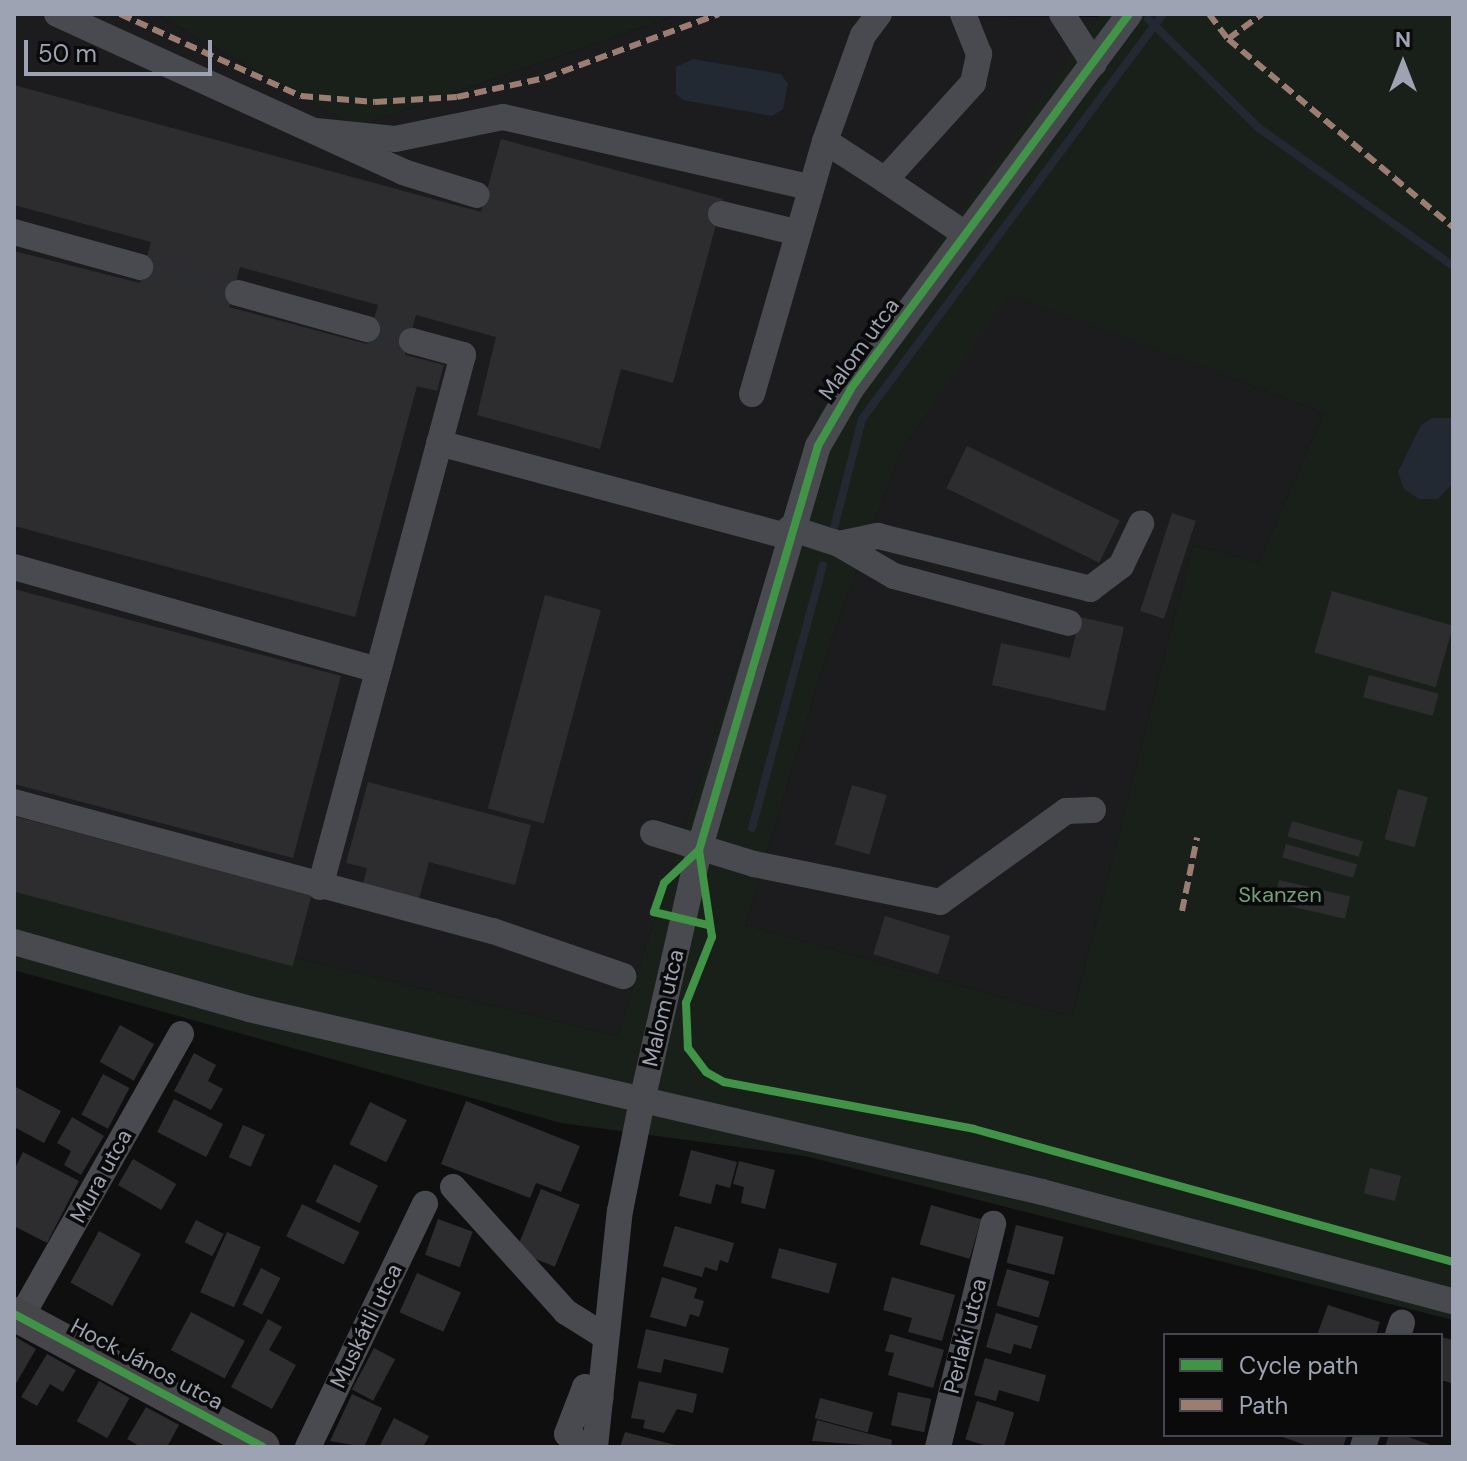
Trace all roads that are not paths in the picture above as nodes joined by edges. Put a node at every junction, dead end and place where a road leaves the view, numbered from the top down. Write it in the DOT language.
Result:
graph roads {
  1 [pos="57,14"];
  2 [pos="879,14"];
  3 [pos="963,14"];
  4 [pos="1062,14"];
  5 [pos="1129,14"];
  6 [pos="1094,64"];
  7 [pos="316,131"];
  8 [pos="825,141"];
  9 [pos="885,180"];
  10 [pos="809,187"];
  11 [pos="477,195"];
  12 [pos="721,214"];
  13 [pos="14,232"];
  14 [pos="795,232"];
  15 [pos="965,234"];
  16 [pos="140,267"];
  17 [pos="238,293"];
  18 [pos="367,329"];
  19 [pos="412,341"];
  20 [pos="752,394"];
  21 [pos="439,443"];
  22 [pos="1141,524"];
  23 [pos="789,533"];
  24 [pos="839,544"];
  25 [pos="14,567"];
  26 [pos="1069,623"];
  27 [pos="378,670"];
  28 [pos="14,802"];
  29 [pos="1093,810"];
  30 [pos="653,833"];
  31 [pos="699,850"];
  32 [pos="320,887"];
  33 [pos="14,942"];
  34 [pos="623,976"];
  35 [pos="181,1034"];
  36 [pos="642,1101"];
  37 [pos="453,1187"];
  38 [pos="425,1204"];
  39 [pos="993,1224"];
  40 [pos="1453,1301"];
  41 [pos="18,1316"];
  42 [pos="606,1337"];
  43 [pos="601,1398"];
  44 [pos="572,1443"];
  45 [pos="259,1446"];
  46 [pos="308,1447"];
  47 [pos="595,1447"];
  48 [pos="938,1447"];
  1 -- 7 [label="street"];
  2 -- 8 [label="street"];
  3 -- 9 [label="street"];
  4 -- 6 [label="street"];
  5 -- 6 [label="street, Malom utca"];
  6 -- 15 [label="street, Malom utca"];
  7 -- 10 [label="street"];
  7 -- 11 [label="street"];
  8 -- 9 [label="street"];
  8 -- 10 [label="street"];
  9 -- 15 [label="street"];
  10 -- 14 [label="street"];
  12 -- 14 [label="street"];
  13 -- 16 [label="street"];
  14 -- 20 [label="street"];
  15 -- 23 [label="street, Malom utca"];
  17 -- 18 [label="street"];
  19 -- 21 [label="street"];
  21 -- 23 [label="street"];
  21 -- 27 [label="street"];
  22 -- 24 [label="street"];
  23 -- 24 [label="street"];
  23 -- 31 [label="street, Malom utca"];
  24 -- 26 [label="street"];
  25 -- 27 [label="street"];
  27 -- 32 [label="street"];
  28 -- 32 [label="street"];
  29 -- 31 [label="street"];
  30 -- 31 [label="street"];
  31 -- 36 [label="street, Malom utca"];
  32 -- 34 [label="street"];
  33 -- 36 [label="street"];
  35 -- 41 [label="street, Mura utca"];
  36 -- 40 [label="street"];
  36 -- 42 [label="street, Malom utca"];
  37 -- 42 [label="street"];
  38 -- 46 [label="street, Muskátli utca"];
  39 -- 48 [label="street, Perlaki utca"];
  41 -- 45 [label="main road, Hock János utca"];
  42 -- 43 [label="street, Malom utca"];
  43 -- 44 [label="street"];
  43 -- 47 [label="street, Malom utca"];
}
